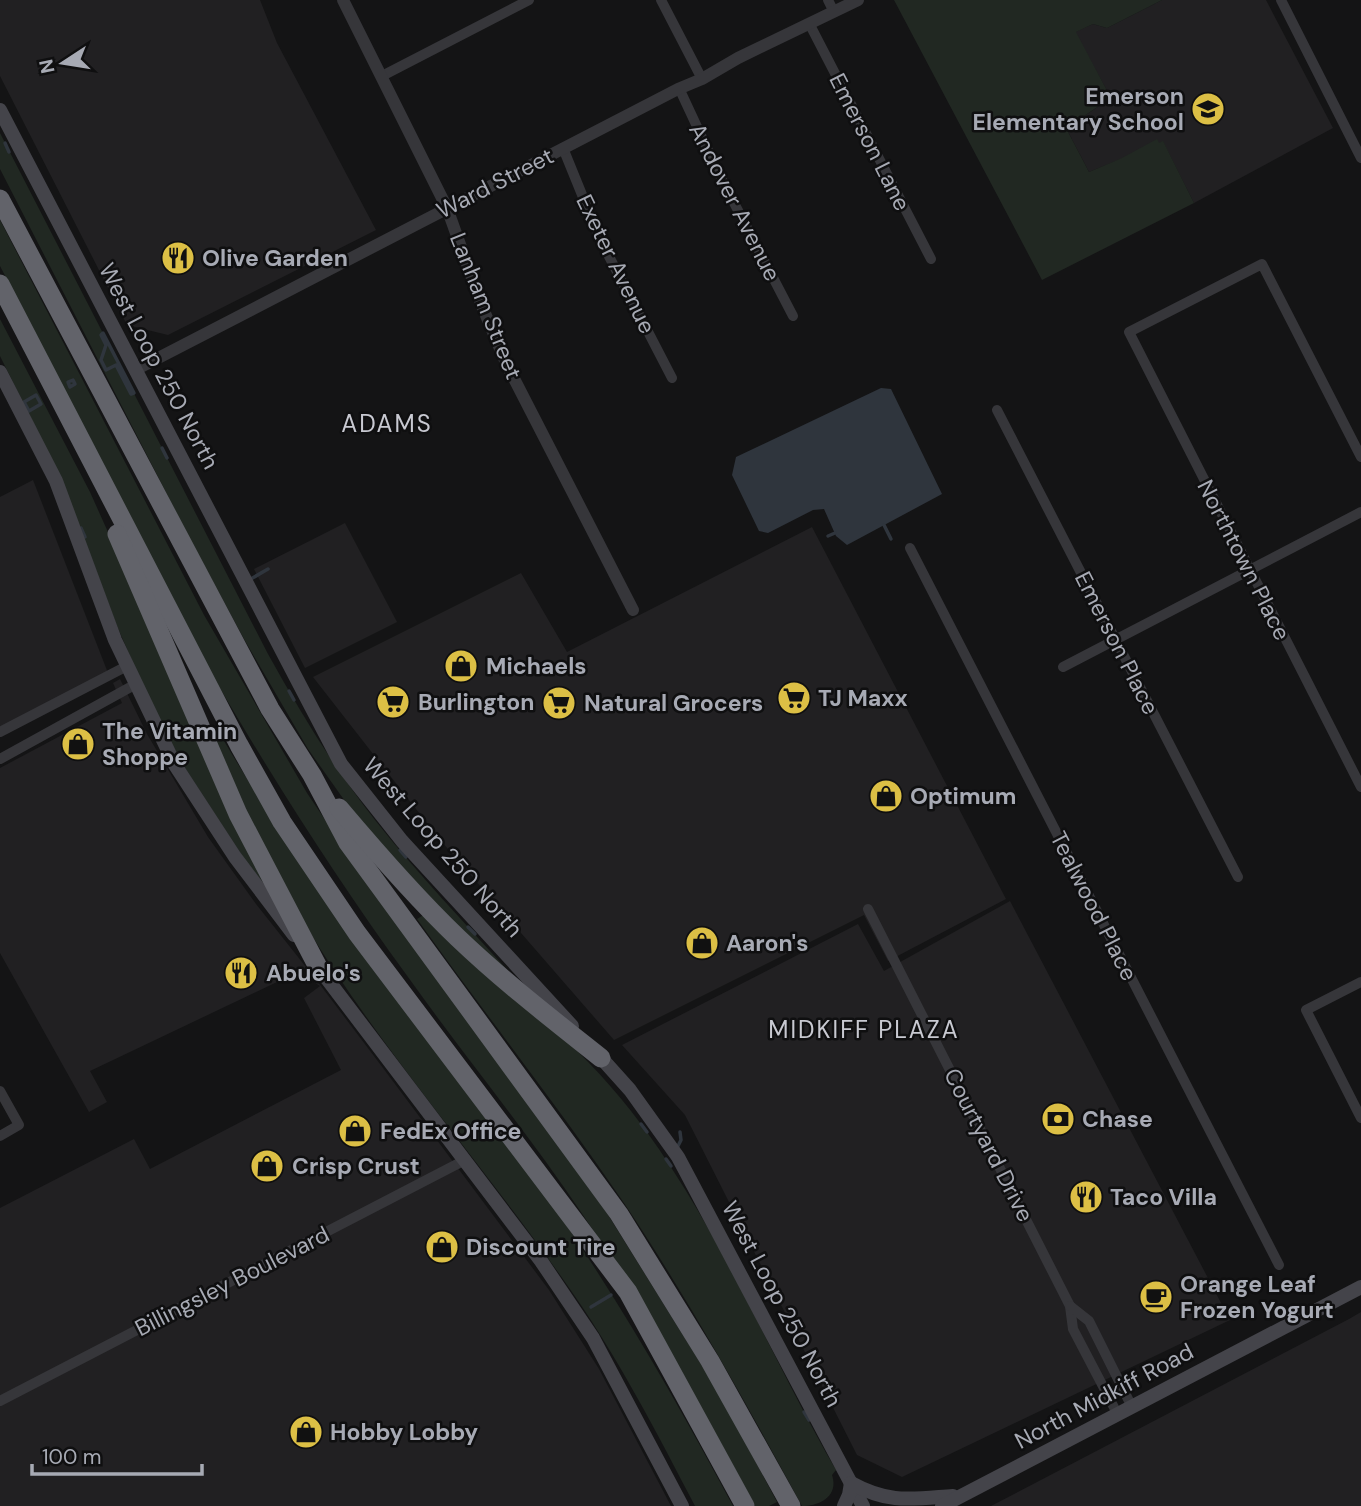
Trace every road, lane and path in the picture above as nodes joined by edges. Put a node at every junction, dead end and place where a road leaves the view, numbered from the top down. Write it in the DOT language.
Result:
graph roads {
  1 [pos="343,0"];
  2 [pos="528,0"];
  3 [pos="661,0"];
  4 [pos="858,0"];
  5 [pos="1281,0"];
  6 [pos="831,6"];
  7 [pos="810,25"];
  8 [pos="382,76"];
  9 [pos="702,79"];
  10 [pos="679,88"];
  11 [pos="0,110"];
  12 [pos="563,148"];
  13 [pos="1361,158"];
  14 [pos="0,199"];
  15 [pos="447,208"];
  16 [pos="931,259"];
  17 [pos="0,284"];
  18 [pos="793,316"];
  19 [pos="135,370"];
  20 [pos="0,372"];
  21 [pos="672,378"];
  22 [pos="997,410"];
  23 [pos="79,435"];
  24 [pos="1361,457"];
  25 [pos="1361,512"];
  26 [pos="910,548"];
  27 [pos="1250,570"];
  28 [pos="633,610"];
  29 [pos="1116,640"];
  30 [pos="127,666"];
  31 [pos="1063,667"];
  32 [pos="136,684"];
  33 [pos="0,732"];
  34 [pos="0,759"];
  35 [pos="312,775"];
  36 [pos="1361,787"];
  37 [pos="1238,877"];
  38 [pos="868,909"];
  39 [pos="319,969"];
  40 [pos="1361,982"];
  41 [pos="601,1058"];
  42 [pos="0,1091"];
  43 [pos="1361,1118"];
  44 [pos="0,1136"];
  45 [pos="465,1160"];
  46 [pos="1279,1265"];
  47 [pos="1361,1287"];
  48 [pos="1070,1306"];
  49 [pos="0,1402"];
  50 [pos="1132,1407"];
  51 [pos="1118,1415"];
  52 [pos="850,1483"];
  53 [pos="788,1499"];
  54 [pos="952,1502"];
  55 [pos="682,1506"];
  56 [pos="745,1506"];
  57 [pos="844,1506"];
  58 [pos="863,1506"];
  1 -- 8 [label="street, Lanham Street"];
  2 -- 8 [label="street"];
  3 -- 9 [label="street"];
  4 -- 6 [label="street, Ward Street"];
  5 -- 13 [label="street"];
  6 -- 7 [label="street, Ward Street"];
  7 -- 9 [label="street, Ward Street"];
  7 -- 16 [label="street, Emerson Lane"];
  8 -- 15 [label="street, Lanham Street"];
  9 -- 10 [label="street, Ward Street"];
  10 -- 12 [label="street, Ward Street"];
  10 -- 18 [label="street, Andover Avenue"];
  11 -- 19 [label="main road, West Loop 250 North"];
  12 -- 15 [label="street, Ward Street"];
  12 -- 21 [label="street, Exeter Avenue"];
  14 -- 35 [label="highway"];
  15 -- 19 [label="street, Ward Street"];
  15 -- 28 [label="street, Lanham Street"];
  17 -- 23 [label="highway"];
  19 -- 41 [label="main road, West Loop 250 North"];
  20 -- 30 [label="main road"];
  22 -- 29 [label="street, Emerson Place"];
  23 -- 39 [label="highway"];
  23 -- 56 [label="highway"];
  24 -- 27 [label="street, Northtown Place"];
  25 -- 27 [label="street"];
  26 -- 46 [label="street, Tealwood Place"];
  27 -- 29 [label="street"];
  27 -- 36 [label="street, Northtown Place"];
  29 -- 31 [label="street"];
  29 -- 37 [label="street, Emerson Place"];
  30 -- 32 [label="main road"];
  30 -- 33 [label="street"];
  32 -- 34 [label="street"];
  32 -- 39 [label="main road"];
  35 -- 41 [label="highway"];
  35 -- 53 [label="highway"];
  38 -- 48 [label="street, Courtyard Drive"];
  39 -- 45 [label="main road"];
  40 -- 43 [label="street"];
  41 -- 52 [label="main road, West Loop 250 North"];
  42 -- 44 [label="street"];
  45 -- 49 [label="street, Billingsley Boulevard"];
  45 -- 55 [label="main road"];
  47 -- 50 [label="main road, North Midkiff Road"];
  48 -- 50 [label="street, Courtyard Drive"];
  48 -- 51 [label="street, Courtyard Drive"];
  50 -- 51 [label="main road, North Midkiff Road"];
  51 -- 54 [label="main road, North Midkiff Road"];
  52 -- 54 [label="main road"];
  52 -- 57 [label="main road"];
  52 -- 58 [label="main road, West Loop 250 North"];
}
